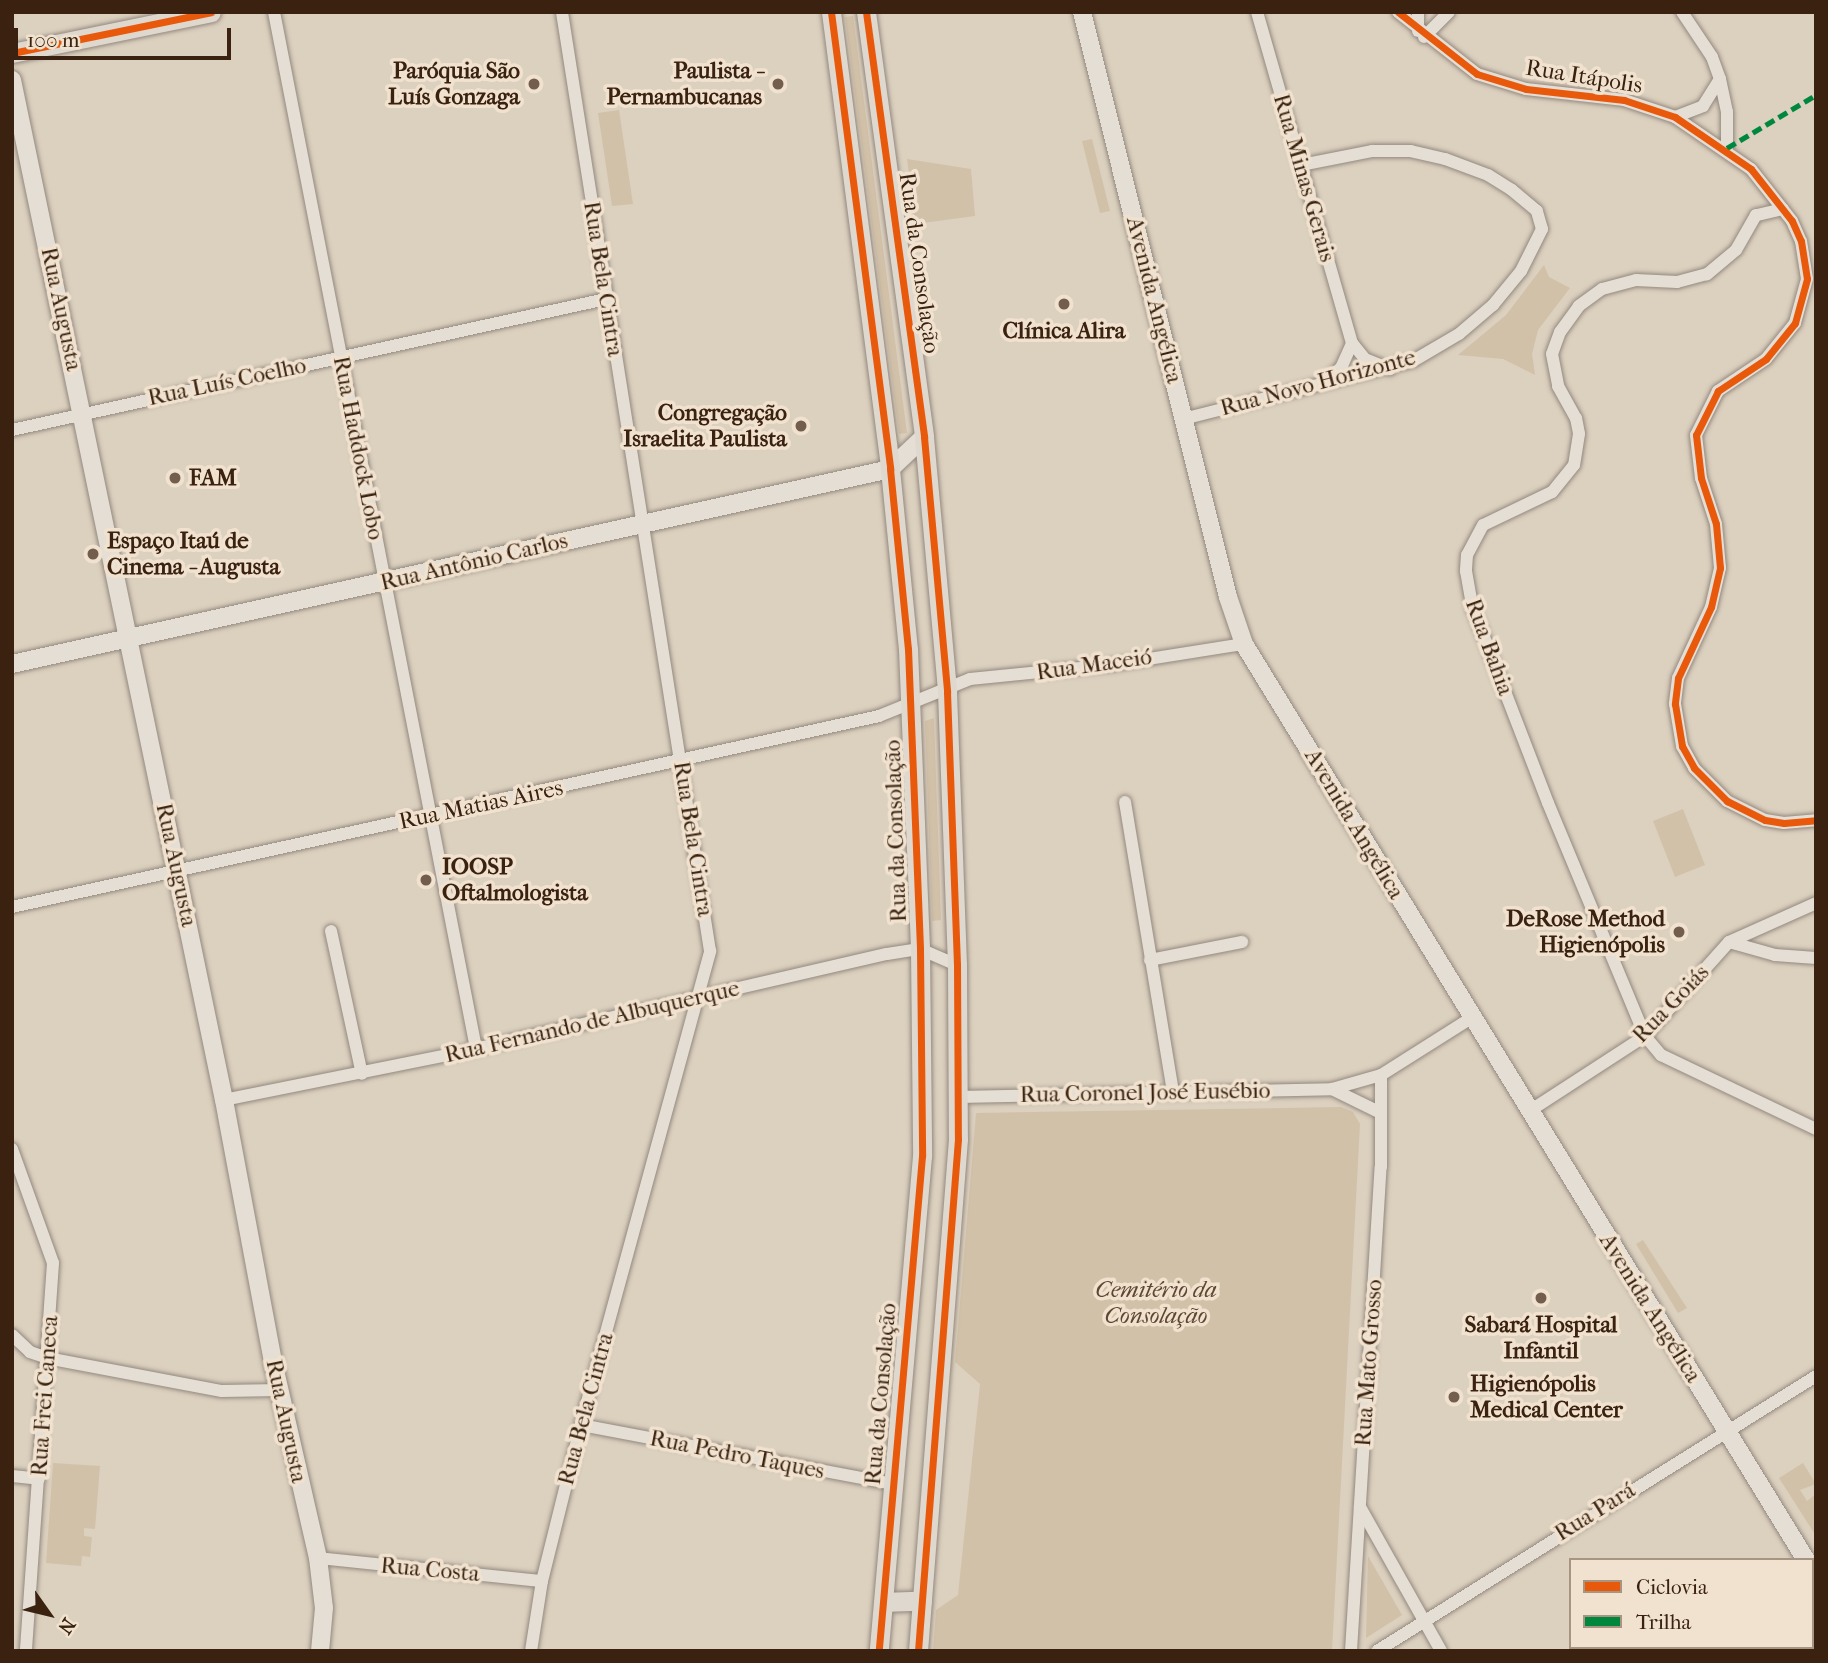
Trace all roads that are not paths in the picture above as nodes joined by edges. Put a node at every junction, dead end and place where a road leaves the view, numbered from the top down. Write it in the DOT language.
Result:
graph roads {
  1 [pos="211,12"];
  2 [pos="274,12"];
  3 [pos="562,12"];
  4 [pos="831,12"];
  5 [pos="866,12"];
  6 [pos="1082,12"];
  7 [pos="1257,12"];
  8 [pos="1398,12"];
  9 [pos="1418,12"];
  10 [pos="1449,12"];
  11 [pos="1682,12"];
  12 [pos="1421,34"];
  13 [pos="12,53"];
  14 [pos="1720,79"];
  15 [pos="12,80"];
  16 [pos="1675,117"];
  17 [pos="1727,148"];
  18 [pos="1301,165"];
  19 [pos="1783,209"];
  20 [pos="606,299"];
  21 [pos="1352,343"];
  22 [pos="341,357"];
  23 [pos="1390,369"];
  24 [pos="1317,388"];
  25 [pos="83,414"];
  26 [pos="1183,419"];
  27 [pos="12,430"];
  28 [pos="924,437"];
  29 [pos="890,469"];
  30 [pos="642,525"];
  31 [pos="384,582"];
  32 [pos="130,638"];
  33 [pos="1244,644"];
  34 [pos="12,664"];
  35 [pos="947,692"];
  36 [pos="912,706"];
  37 [pos="680,761"];
  38 [pos="1125,802"];
  39 [pos="429,816"];
  40 [pos="1816,820"];
  41 [pos="177,871"];
  42 [pos="1816,903"];
  43 [pos="12,907"];
  44 [pos="331,931"];
  45 [pos="1242,942"];
  46 [pos="1729,942"];
  47 [pos="920,949"];
  48 [pos="1816,958"];
  49 [pos="1150,960"];
  50 [pos="957,965"];
  51 [pos="698,998"];
  52 [pos="1471,1018"];
  53 [pos="1645,1036"];
  54 [pos="476,1048"];
  55 [pos="362,1074"];
  56 [pos="1381,1075"];
  57 [pos="1332,1089"];
  58 [pos="1172,1091"];
  59 [pos="959,1097"];
  60 [pos="224,1100"];
  61 [pos="1381,1112"];
  62 [pos="1528,1112"];
  63 [pos="1816,1129"];
  64 [pos="12,1149"];
  65 [pos="12,1335"];
  66 [pos="47,1358"];
  67 [pos="1816,1376"];
  68 [pos="280,1390"];
  69 [pos="581,1425"];
  70 [pos="1726,1431"];
  71 [pos="12,1476"];
  72 [pos="39,1479"];
  73 [pos="893,1484"];
  74 [pos="1360,1507"];
  75 [pos="318,1558"];
  76 [pos="1805,1558"];
  77 [pos="542,1581"];
  78 [pos="922,1601"];
  79 [pos="884,1602"];
  80 [pos="1425,1622"];
  81 [pos="26,1651"];
  82 [pos="320,1651"];
  83 [pos="531,1651"];
  84 [pos="880,1651"];
  85 [pos="918,1651"];
  86 [pos="1351,1651"];
  87 [pos="1377,1651"];
  88 [pos="1441,1651"];
  1 -- 13 [label="main road"];
  2 -- 22 [label="street, Rua Haddock Lobo"];
  3 -- 20 [label="street, Rua Bela Cintra"];
  4 -- 29 [label="main road, Rua da Consolação"];
  5 -- 28 [label="main road, Rua da Consolação"];
  6 -- 26 [label="main road, Avenida Angélica"];
  7 -- 18 [label="street, Rua Minas Gerais"];
  8 -- 12 [label="street, Rua Itápolis"];
  9 -- 12 [label="street"];
  10 -- 12 [label="street"];
  11 -- 14 [label="street"];
  12 -- 16 [label="street, Rua Itápolis"];
  14 -- 16 [label="street"];
  14 -- 17 [label="street"];
  15 -- 25 [label="main road, Rua Augusta"];
  16 -- 17 [label="street, Rua Itápolis"];
  17 -- 19 [label="street, Rua Itápolis"];
  18 -- 21 [label="street, Rua Minas Gerais"];
  18 -- 23 [label="street, Rua Novo Horizonte"];
  19 -- 40 [label="street, Rua Itápolis"];
  19 -- 53 [label="street, Rua Bahia"];
  20 -- 22 [label="street, Rua Luís Coelho"];
  20 -- 30 [label="street, Rua Bela Cintra"];
  21 -- 23 [label="street"];
  21 -- 24 [label="street"];
  22 -- 25 [label="street, Rua Luís Coelho"];
  22 -- 31 [label="street, Rua Haddock Lobo"];
  23 -- 24 [label="street, Rua Novo Horizonte"];
  24 -- 26 [label="street, Rua Novo Horizonte"];
  25 -- 27 [label="street, Rua Luís Coelho"];
  25 -- 32 [label="main road, Rua Augusta"];
  26 -- 33 [label="main road, Avenida Angélica"];
  28 -- 29 [label="main road"];
  28 -- 35 [label="main road, Rua da Consolação"];
  29 -- 30 [label="main road, Rua Antônio Carlos"];
  29 -- 36 [label="main road, Rua da Consolação"];
  30 -- 31 [label="main road, Rua Antônio Carlos"];
  30 -- 37 [label="street, Rua Bela Cintra"];
  31 -- 32 [label="main road, Rua Antônio Carlos"];
  31 -- 39 [label="street, Rua Haddock Lobo"];
  32 -- 34 [label="main road, Rua Antônio Carlos"];
  32 -- 41 [label="main road, Rua Augusta"];
  33 -- 35 [label="street, Rua Maceió"];
  33 -- 52 [label="main road, Avenida Angélica"];
  35 -- 36 [label="street, Rua Matias Aires"];
  35 -- 50 [label="main road, Rua da Consolação"];
  36 -- 37 [label="street, Rua Matias Aires"];
  36 -- 47 [label="main road, Rua da Consolação"];
  37 -- 39 [label="street, Rua Matias Aires"];
  37 -- 51 [label="street, Rua Bela Cintra"];
  38 -- 49 [label="street"];
  39 -- 41 [label="street, Rua Matias Aires"];
  39 -- 54 [label="street, Rua Haddock Lobo"];
  41 -- 43 [label="street, Rua Matias Aires"];
  41 -- 60 [label="main road, Rua Augusta"];
  42 -- 46 [label="street, Rua Goiás"];
  44 -- 55 [label="street"];
  45 -- 49 [label="street"];
  46 -- 48 [label="street"];
  46 -- 53 [label="street, Rua Goiás"];
  47 -- 50 [label="street"];
  47 -- 51 [label="street, Rua Fernando de Albuquerque"];
  47 -- 73 [label="main road, Rua da Consolação"];
  49 -- 58 [label="street"];
  50 -- 59 [label="main road, Rua da Consolação"];
  51 -- 54 [label="street, Rua Fernando de Albuquerque"];
  51 -- 69 [label="street, Rua Bela Cintra"];
  52 -- 56 [label="street, Rua Coronel José Eusébio"];
  52 -- 62 [label="main road, Avenida Angélica"];
  53 -- 62 [label="street, Rua Goiás"];
  53 -- 63 [label="street, Rua Bahia"];
  54 -- 55 [label="street, Rua Fernando de Albuquerque"];
  55 -- 60 [label="street, Rua Fernando de Albuquerque"];
  56 -- 57 [label="street, Rua Coronel José Eusébio"];
  56 -- 61 [label="street, Rua Mato Grosso"];
  57 -- 58 [label="street, Rua Coronel José Eusébio"];
  57 -- 61 [label="street, Rua Coronel José Eusébio"];
  58 -- 59 [label="street, Rua Coronel José Eusébio"];
  59 -- 78 [label="main road, Rua da Consolação"];
  60 -- 68 [label="main road, Rua Augusta"];
  61 -- 74 [label="street, Rua Mato Grosso"];
  62 -- 70 [label="main road, Avenida Angélica"];
  64 -- 66 [label="street, Rua Frei Caneca"];
  65 -- 66 [label="street"];
  66 -- 68 [label="street"];
  66 -- 72 [label="street, Rua Frei Caneca"];
  67 -- 70 [label="street, Rua Pará"];
  68 -- 75 [label="main road, Rua Augusta"];
  69 -- 73 [label="street, Rua Pedro Taques"];
  69 -- 77 [label="street, Rua Bela Cintra"];
  70 -- 76 [label="main road, Avenida Angélica"];
  70 -- 80 [label="street, Rua Pará"];
  71 -- 72 [label="street"];
  72 -- 81 [label="street, Rua Frei Caneca"];
  73 -- 79 [label="main road, Rua da Consolação"];
  74 -- 80 [label="street"];
  74 -- 86 [label="street, Rua Mato Grosso"];
  75 -- 77 [label="street, Rua Costa"];
  75 -- 82 [label="main road, Rua Augusta"];
  77 -- 83 [label="street, Rua Bela Cintra"];
  78 -- 79 [label="main road"];
  78 -- 85 [label="main road, Rua da Consolação"];
  79 -- 84 [label="main road, Rua da Consolação"];
  80 -- 87 [label="street, Rua Pará"];
  80 -- 88 [label="street"];
}
